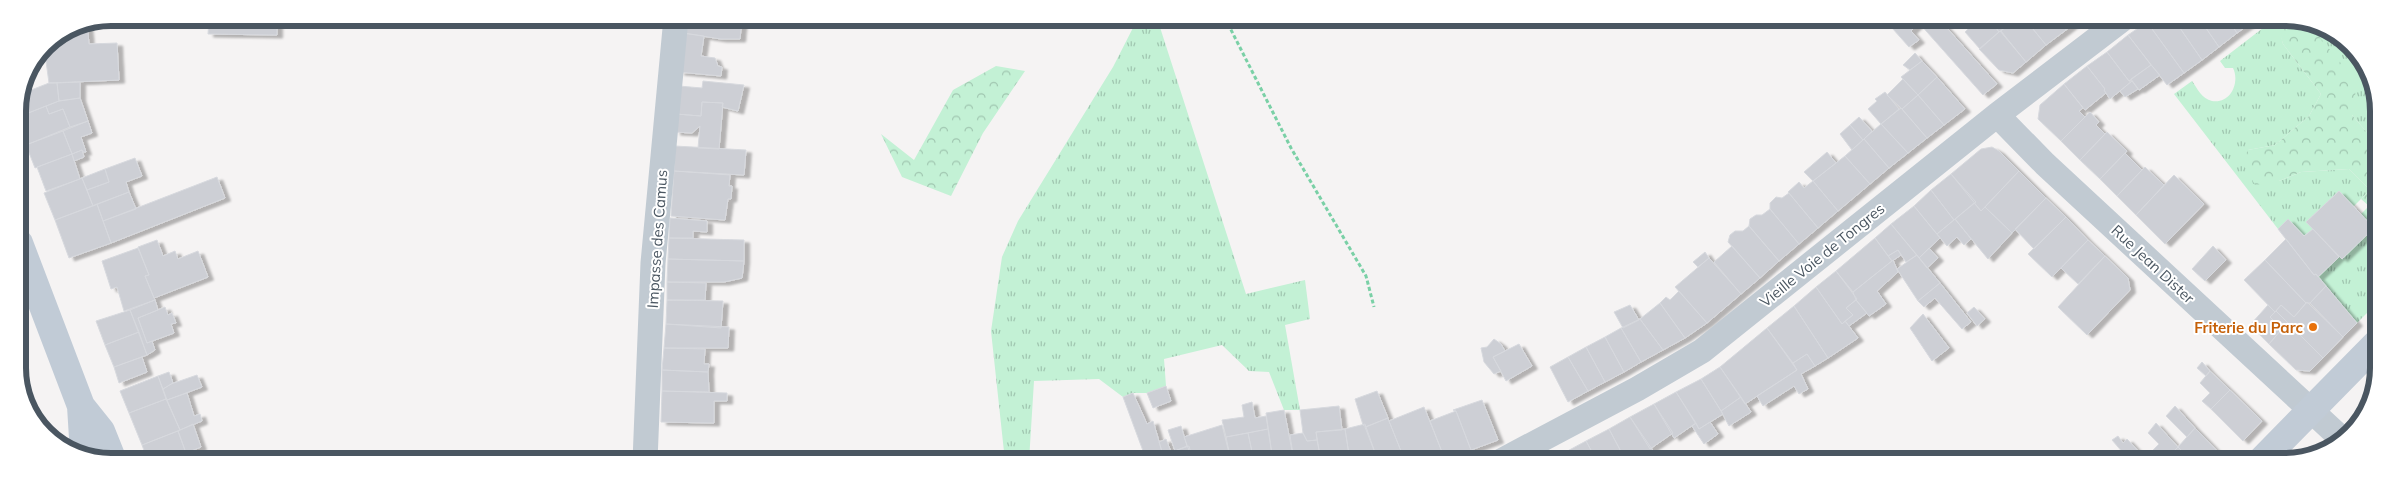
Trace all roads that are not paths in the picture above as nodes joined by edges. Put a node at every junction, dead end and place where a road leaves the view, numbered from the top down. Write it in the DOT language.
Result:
graph roads {
  1 [pos="675,26"];
  2 [pos="2114,26"];
  3 [pos="1997,115"];
  4 [pos="26,261"];
  5 [pos="2370,350"];
  6 [pos="81,406"];
  7 [pos="2311,410"];
  8 [pos="2337,435"];
  9 [pos="84,448"];
  10 [pos="110,453"];
  11 [pos="645,453"];
  12 [pos="1515,453"];
  13 [pos="2269,453"];
  1 -- 11 [label="street, Impasse des Camus"];
  2 -- 3 [label="street, Vieille Voie de Tongres"];
  3 -- 7 [label="street, Rue Jean Dister"];
  3 -- 12 [label="street, Vieille Voie de Tongres"];
  4 -- 6 [label="street"];
  5 -- 7 [label="street"];
  6 -- 9 [label="street"];
  6 -- 10 [label="street"];
  7 -- 8 [label="street, Rue Jean Dister"];
  7 -- 13 [label="street"];
}
